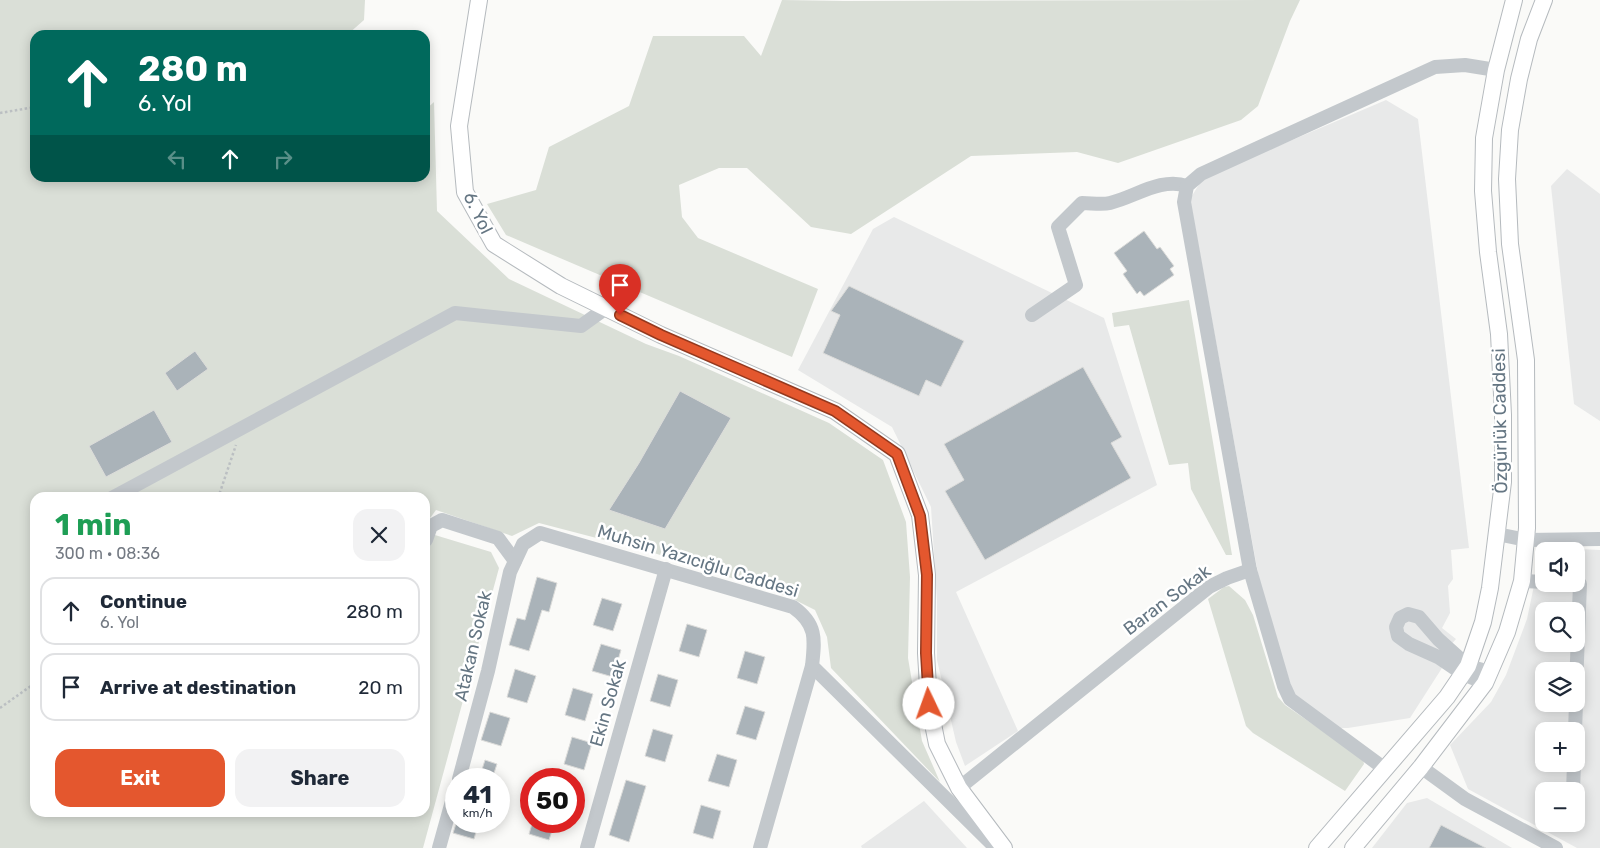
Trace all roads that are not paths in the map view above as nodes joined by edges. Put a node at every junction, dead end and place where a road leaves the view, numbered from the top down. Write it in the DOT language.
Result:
graph roads {
  1 [pos="479,0"];
  2 [pos="486,0"];
  3 [pos="1514,0"];
  4 [pos="1544,0"];
  5 [pos="475,22"];
  6 [pos="1496,70"];
  7 [pos="1187,186"];
  8 [pos="606,308"];
  9 [pos="1032,315"];
  10 [pos="123,492"];
  11 [pos="430,529"];
  12 [pos="540,533"];
  13 [pos="1497,534"];
  14 [pos="1600,539"];
  15 [pos="1526,540"];
  16 [pos="515,561"];
  17 [pos="666,569"];
  18 [pos="1250,570"];
  19 [pos="1522,580"];
  20 [pos="1535,581"];
  21 [pos="1580,592"];
  22 [pos="1577,662"];
  23 [pos="812,666"];
  24 [pos="1466,670"];
  25 [pos="1487,678"];
  26 [pos="1421,767"];
  27 [pos="461,768"];
  28 [pos="1385,769"];
  29 [pos="959,788"];
  30 [pos="445,826"];
  31 [pos="439,848"];
  32 [pos="587,848"];
  33 [pos="760,848"];
  34 [pos="996,848"];
  35 [pos="1004,848"];
  36 [pos="1317,848"];
  37 [pos="1353,848"];
  38 [pos="1556,848"];
  1 -- 5 [label="main road, 6. Yol"];
  2 -- 5 [label="main road"];
  3 -- 6 [label="main road, Özgürlük Caddesi"];
  4 -- 15 [label="main road, Özgürlük Caddesi"];
  5 -- 8 [label="main road, 6. Yol"];
  6 -- 7 [label="street"];
  6 -- 13 [label="main road, Özgürlük Caddesi"];
  7 -- 9 [label="street"];
  7 -- 18 [label="street"];
  8 -- 10 [label="street"];
  8 -- 29 [label="main road, 6. Yol"];
  11 -- 16 [label="street"];
  12 -- 16 [label="street, Atakan Sokak"];
  12 -- 17 [label="street, Muhsin Yazıcığlu Caddesi"];
  13 -- 15 [label="street"];
  13 -- 24 [label="main road, Özgürlük Caddesi"];
  14 -- 15 [label="street"];
  15 -- 19 [label="main road, Özgürlük Caddesi"];
  16 -- 27 [label="street, Atakan Sokak"];
  17 -- 23 [label="street, Muhsin Yazıcığlu Caddesi"];
  17 -- 32 [label="street, Ekin Sokak"];
  18 -- 28 [label="street"];
  18 -- 29 [label="street, Baran Sokak"];
  19 -- 20 [label="street"];
  19 -- 25 [label="main road, Özgürlük Caddesi"];
  21 -- 22 [label="street"];
  23 -- 33 [label="street, Muhsin Yazıcığlu Caddesi"];
  23 -- 34 [label="street"];
  24 -- 24 [label="street"];
  24 -- 25 [label="street"];
  24 -- 28 [label="main road, Özgürlük Caddesi"];
  25 -- 26 [label="main road, Özgürlük Caddesi"];
  26 -- 37 [label="main road, Özgürlük Caddesi"];
  26 -- 38 [label="street"];
  28 -- 36 [label="main road, Özgürlük Caddesi"];
  29 -- 35 [label="main road, 6. Yol"];
  30 -- 31 [label="street"];
}
